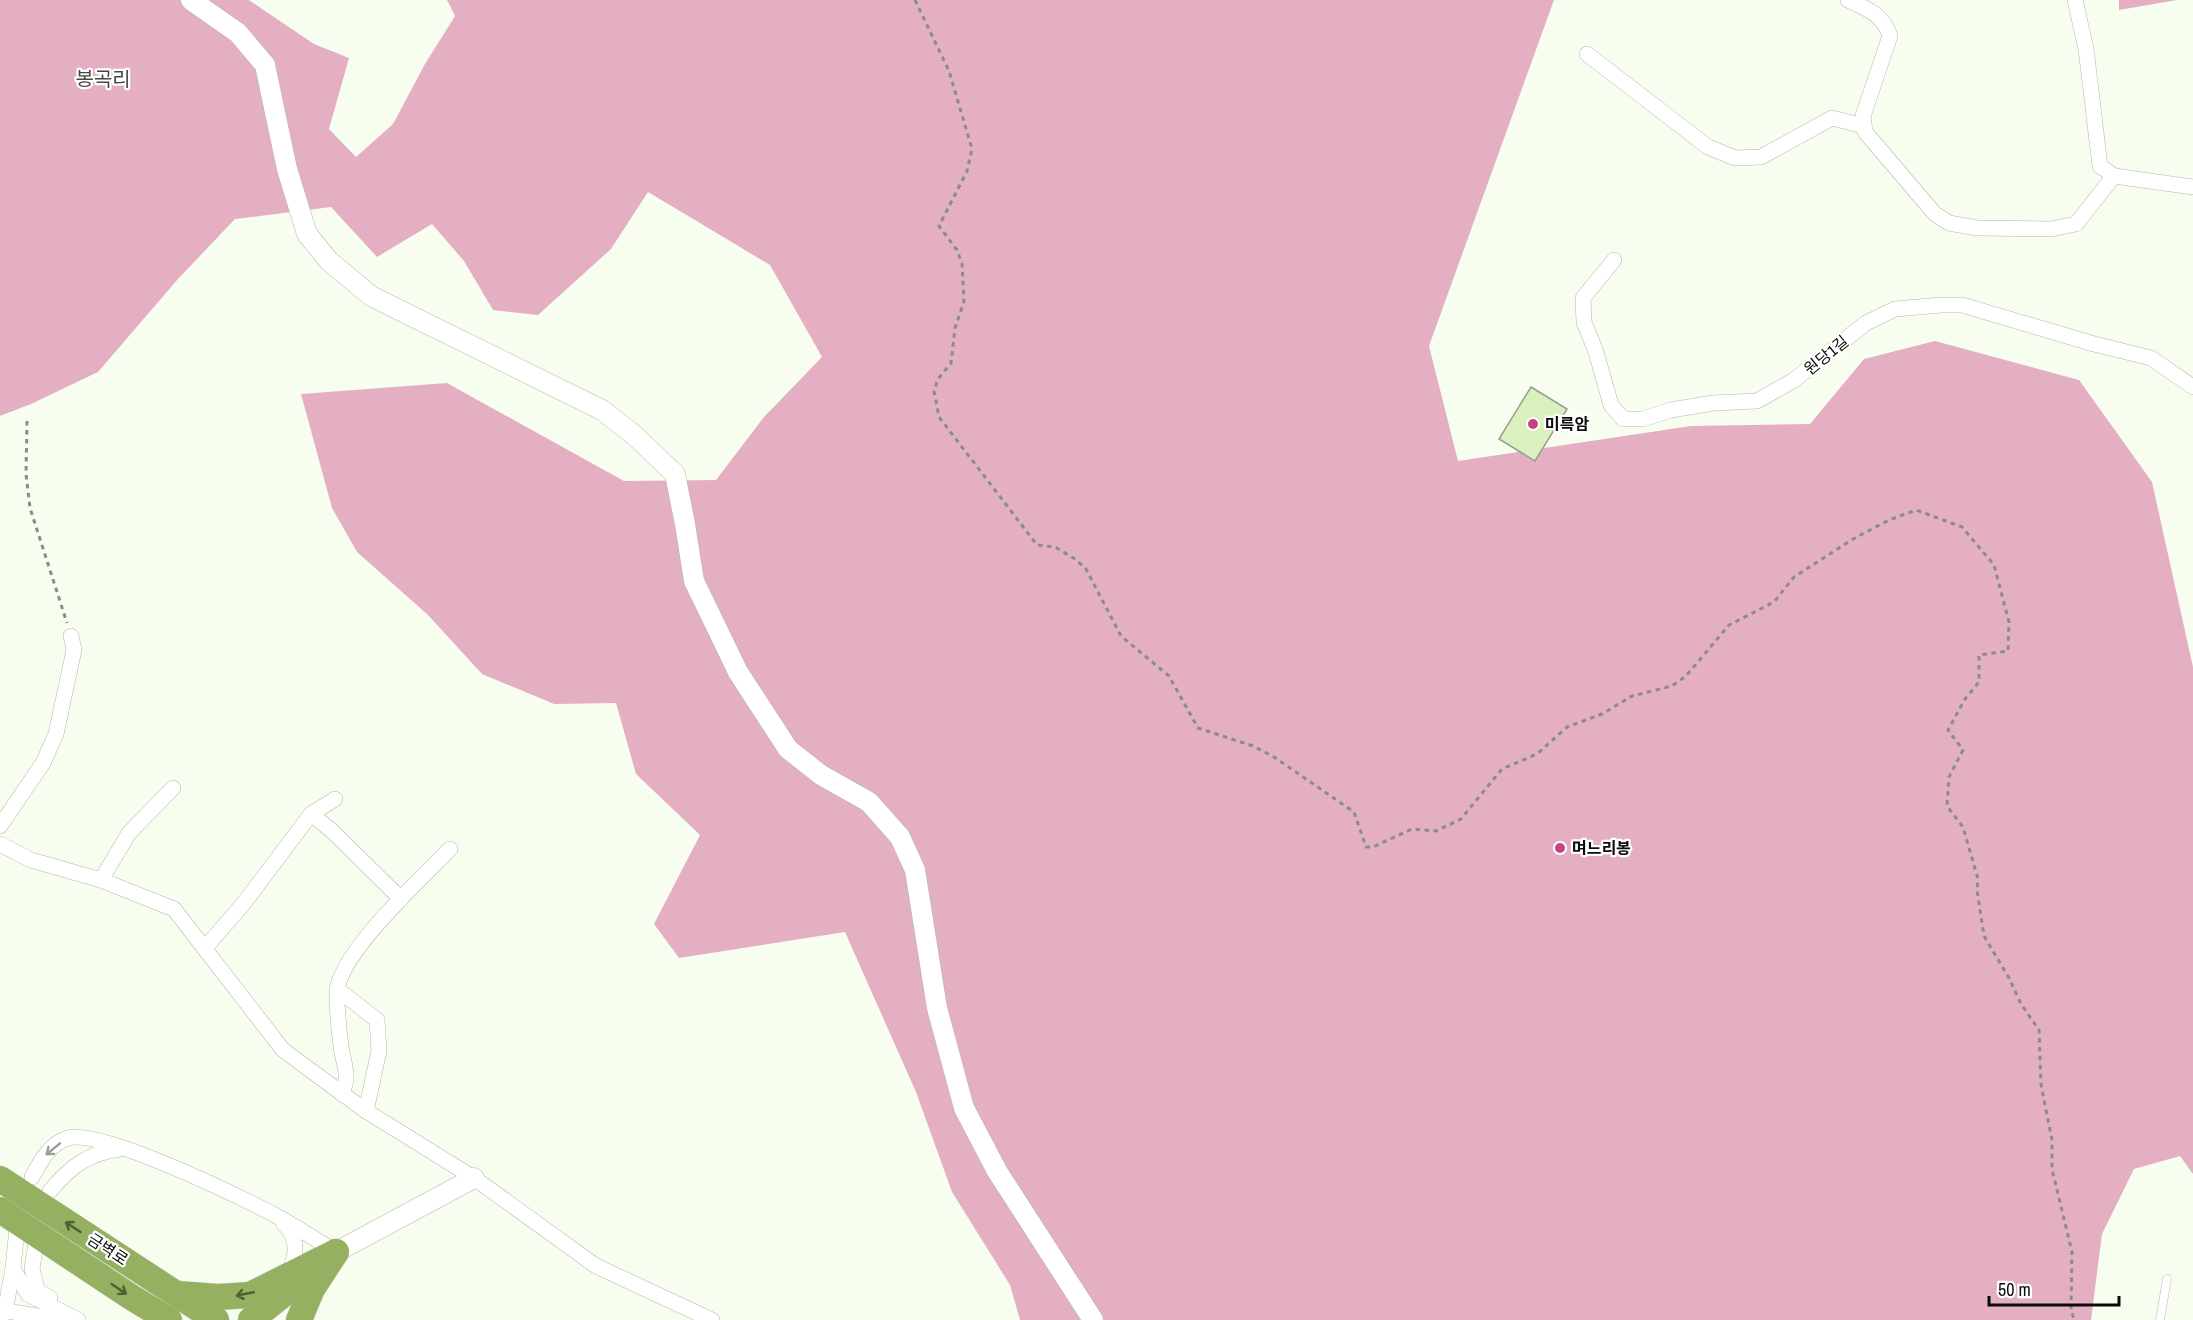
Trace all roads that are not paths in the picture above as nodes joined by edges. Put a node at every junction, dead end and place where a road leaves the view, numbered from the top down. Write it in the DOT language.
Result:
graph roads {
  1 [pos="191,0"];
  2 [pos="1848,0"];
  3 [pos="2076,0"];
  4 [pos="1587,54"];
  5 [pos="1864,126"];
  6 [pos="2114,176"];
  7 [pos="2193,187"];
  8 [pos="1614,260"];
  9 [pos="2193,387"];
  10 [pos="71,636"];
  11 [pos="173,788"];
  12 [pos="334,799"];
  13 [pos="311,814"];
  14 [pos="0,826"];
  15 [pos="0,844"];
  16 [pos="450,849"];
  17 [pos="101,880"];
  18 [pos="401,899"];
  19 [pos="205,948"];
  20 [pos="337,989"];
  21 [pos="342,1094"];
  22 [pos="366,1111"];
  23 [pos="125,1148"];
  24 [pos="32,1177"];
  25 [pos="0,1179"];
  26 [pos="474,1179"];
  27 [pos="50,1191"];
  28 [pos="0,1210"];
  29 [pos="274,1215"];
  30 [pos="17,1228"];
  31 [pos="37,1238"];
  32 [pos="336,1252"];
  33 [pos="13,1269"];
  34 [pos="287,1277"];
  35 [pos="2167,1279"];
  36 [pos="175,1293"];
  37 [pos="2,1314"];
  38 [pos="57,1319"];
  39 [pos="78,1320"];
  40 [pos="86,1320"];
  41 [pos="170,1320"];
  42 [pos="216,1320"];
  43 [pos="250,1320"];
  44 [pos="299,1320"];
  45 [pos="712,1320"];
  46 [pos="1093,1320"];
  47 [pos="2160,1320"];
  1 -- 46 [label="street"];
  2 -- 5 [label="street"];
  3 -- 6 [label="street"];
  4 -- 5 [label="street"];
  5 -- 6 [label="street"];
  6 -- 7 [label="street"];
  8 -- 9 [label="street, 원당1길"];
  10 -- 14 [label="street"];
  11 -- 17 [label="street"];
  12 -- 13 [label="street"];
  13 -- 18 [label="street"];
  13 -- 19 [label="street"];
  15 -- 17 [label="street"];
  16 -- 18 [label="street"];
  17 -- 19 [label="street"];
  18 -- 20 [label="street"];
  19 -- 21 [label="street"];
  20 -- 21 [label="street"];
  20 -- 22 [label="street"];
  21 -- 22 [label="street"];
  22 -- 26 [label="street"];
  23 -- 24 [label="street, one-way"];
  23 -- 27 [label="street"];
  23 -- 29 [label="street"];
  36 -- 25 [label="highway, 금벽로, one-way"];
  26 -- 32 [label="street"];
  26 -- 45 [label="street"];
  28 -- 41 [label="highway, 금벽로, one-way"];
  29 -- 32 [label="street"];
  29 -- 34 [label="street"];
  30 -- 33 [label="street"];
  31 -- 40 [label="street"];
  32 -- 34 [label="highway"];
  32 -- 43 [label="highway"];
  32 -- 44 [label="highway"];
  33 -- 37 [label="street"];
  33 -- 39 [label="street"];
  34 -- 36 [label="highway, one-way"];
  35 -- 47 [label="lane"];
  36 -- 42 [label="highway, 금벽로"];
  37 -- 38 [label="street"];
}
